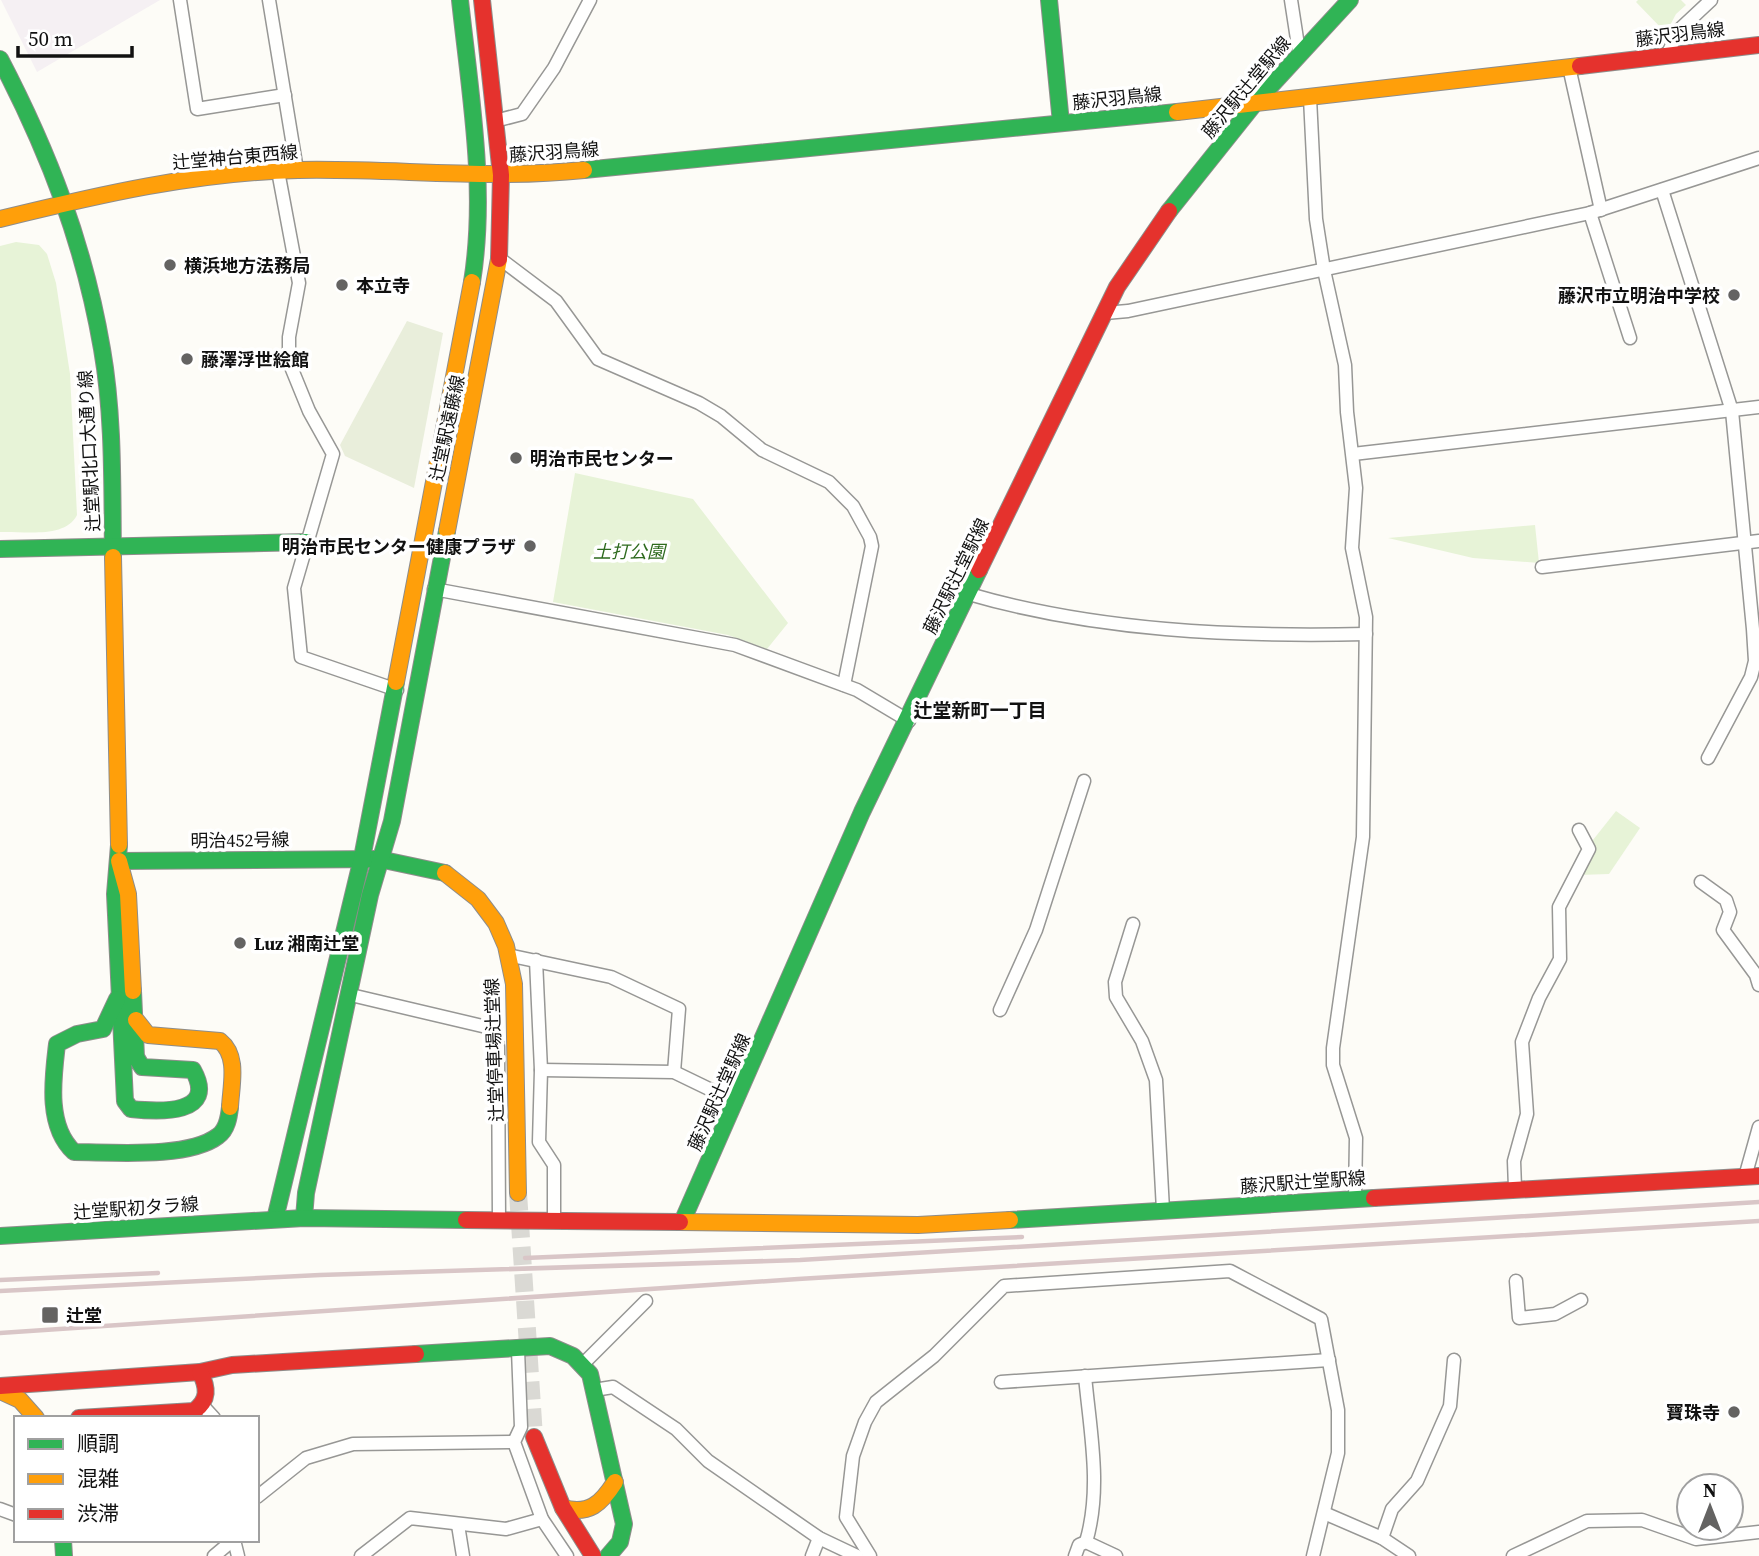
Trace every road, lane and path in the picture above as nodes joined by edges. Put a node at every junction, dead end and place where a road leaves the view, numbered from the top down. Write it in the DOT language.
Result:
graph roads {
  1 [pos="180,0"];
  2 [pos="270,0"];
  3 [pos="460,0"];
  4 [pos="482,0"];
  5 [pos="590,0"];
  6 [pos="1049,0"];
  7 [pos="1291,0"];
  8 [pos="1350,0"];
  9 [pos="1711,0"];
  10 [pos="1759,45"];
  11 [pos="1299,52"];
  12 [pos="1667,55"];
  13 [pos="0,59"];
  14 [pos="1569,66"];
  15 [pos="285,95"];
  16 [pos="1310,98"];
  17 [pos="1254,104"];
  18 [pos="495,121"];
  19 [pos="1061,123"];
  20 [pos="1759,158"];
  21 [pos="297,170"];
  22 [pos="278,171"];
  23 [pos="478,175"];
  24 [pos="501,175"];
  25 [pos="1662,190"];
  26 [pos="66,202"];
  27 [pos="1596,212"];
  28 [pos="0,219"];
  29 [pos="499,258"];
  30 [pos="1324,270"];
  31 [pos="1105,313"];
  32 [pos="1630,338"];
  33 [pos="1759,407"];
  34 [pos="1732,411"];
  35 [pos="1353,454"];
  36 [pos="1759,541"];
  37 [pos="307,542"];
  38 [pos="1745,543"];
  39 [pos="113,544"];
  40 [pos="0,549"];
  41 [pos="1542,567"];
  42 [pos="435,589"];
  43 [pos="969,594"];
  44 [pos="1366,634"];
  45 [pos="844,685"];
  46 [pos="397,690"];
  47 [pos="909,721"];
  48 [pos="1708,758"];
  49 [pos="1084,780"];
  50 [pos="1579,831"];
  51 [pos="362,858"];
  52 [pos="379,859"];
  53 [pos="119,861"];
  54 [pos="1701,882"];
  55 [pos="1133,924"];
  56 [pos="508,955"];
  57 [pos="536,960"];
  58 [pos="1759,985"];
  59 [pos="351,995"];
  60 [pos="119,996"];
  61 [pos="1000,1010"];
  62 [pos="136,1020"];
  63 [pos="541,1070"];
  64 [pos="674,1072"];
  65 [pos="736,1102"];
  66 [pos="1759,1127"];
  67 [pos="1752,1177"];
  68 [pos="1515,1188"];
  69 [pos="517,1193"];
  70 [pos="1355,1198"];
  71 [pos="1163,1210"];
  72 [pos="304,1218"];
  73 [pos="275,1219"];
  74 [pos="499,1220"];
  75 [pos="554,1221"];
  76 [pos="682,1222"];
  77 [pos="0,1236"];
  78 [pos="1516,1281"];
  79 [pos="1581,1300"];
  80 [pos="646,1301"];
  81 [pos="518,1350"];
  82 [pos="1329,1360"];
  83 [pos="1454,1360"];
  84 [pos="583,1363"];
  85 [pos="200,1372"];
  86 [pos="1085,1376"];
  87 [pos="36,1382"];
  88 [pos="1001,1382"];
  89 [pos="0,1389"];
  90 [pos="594,1390"];
  91 [pos="208,1412"];
  92 [pos="34,1416"];
  93 [pos="36,1416"];
  94 [pos="111,1416"];
  95 [pos="534,1437"];
  96 [pos="514,1442"];
  97 [pos="615,1482"];
  98 [pos="259,1495"];
  99 [pos="563,1508"];
  100 [pos="1324,1513"];
  101 [pos="542,1520"];
  102 [pos="458,1525"];
  103 [pos="1759,1532"];
  104 [pos="819,1538"];
  105 [pos="1382,1538"];
  106 [pos="232,1542"];
  107 [pos="1086,1542"];
  108 [pos="214,1556"];
  109 [pos="361,1556"];
  110 [pos="463,1556"];
  111 [pos="567,1556"];
  112 [pos="593,1556"];
  113 [pos="608,1556"];
  114 [pos="812,1556"];
  115 [pos="857,1556"];
  116 [pos="870,1556"];
  117 [pos="1075,1556"];
  118 [pos="1116,1556"];
  119 [pos="1313,1556"];
  120 [pos="1409,1556"];
  121 [pos="1513,1556"];
  1 -- 15 [label="street"];
  2 -- 15 [label="street"];
  3 -- 23 [label="street, 辻堂駅遠藤線"];
  4 -- 18 [label="street, 辻堂駅遠藤線"];
  5 -- 18 [label="street"];
  6 -- 19 [label="street"];
  7 -- 11 [label="street"];
  8 -- 11 [label="street, 藤沢駅辻堂駅線"];
  9 -- 12 [label="street"];
  10 -- 12 [label="street, 藤沢羽鳥線"];
  11 -- 17 [label="street, 藤沢駅辻堂駅線"];
  12 -- 14 [label="street, 藤沢羽鳥線"];
  13 -- 26 [label="street, 辻堂駅北口大通り線"];
  14 -- 16 [label="street, 藤沢羽鳥線"];
  14 -- 27 [label="street"];
  15 -- 21 [label="street"];
  16 -- 17 [label="street, 藤沢羽鳥線"];
  16 -- 30 [label="street"];
  17 -- 19 [label="street, 藤沢羽鳥線"];
  17 -- 31 [label="street, 藤沢駅辻堂駅線"];
  18 -- 24 [label="street, 辻堂駅遠藤線"];
  19 -- 24 [label="street, 藤沢羽鳥線"];
  20 -- 25 [label="street"];
  21 -- 22 [label="street, 辻堂神台東西線"];
  21 -- 23 [label="street, 辻堂神台東西線"];
  22 -- 26 [label="street, 辻堂神台東西線"];
  22 -- 37 [label="street"];
  23 -- 24 [label="street, 藤沢羽鳥線"];
  23 -- 46 [label="street, 辻堂駅遠藤線"];
  24 -- 29 [label="street, 辻堂駅遠藤線"];
  25 -- 27 [label="street"];
  25 -- 34 [label="street"];
  26 -- 28 [label="street, 辻堂神台東西線"];
  26 -- 39 [label="street, 辻堂駅北口大通り線"];
  27 -- 30 [label="street"];
  27 -- 32 [label="street"];
  29 -- 42 [label="street, 辻堂駅遠藤線"];
  29 -- 45 [label="street"];
  30 -- 31 [label="street"];
  30 -- 35 [label="street"];
  31 -- 43 [label="street, 藤沢駅辻堂駅線"];
  33 -- 34 [label="street"];
  34 -- 35 [label="street"];
  34 -- 38 [label="street"];
  35 -- 44 [label="street"];
  36 -- 38 [label="street"];
  37 -- 39 [label="street"];
  37 -- 46 [label="street"];
  38 -- 41 [label="street"];
  38 -- 48 [label="street"];
  39 -- 40 [label="street"];
  39 -- 53 [label="street, 辻堂駅北口大通り線"];
  42 -- 45 [label="street"];
  42 -- 52 [label="street, 辻堂駅遠藤線"];
  43 -- 44 [label="street"];
  43 -- 47 [label="street, 藤沢駅辻堂駅線"];
  44 -- 70 [label="street"];
  45 -- 47 [label="street"];
  46 -- 51 [label="street, 辻堂駅遠藤線"];
  47 -- 65 [label="street, 藤沢駅辻堂駅線"];
  49 -- 61 [label="street"];
  50 -- 68 [label="street"];
  51 -- 52 [label="street, 辻堂停車場辻堂線"];
  51 -- 53 [label="street, 明治452号線"];
  51 -- 73 [label="street"];
  52 -- 56 [label="street, 辻堂停車場辻堂線"];
  52 -- 59 [label="street"];
  53 -- 60 [label="street"];
  53 -- 62 [label="street"];
  54 -- 58 [label="street"];
  55 -- 71 [label="street"];
  56 -- 57 [label="street"];
  56 -- 69 [label="street, 辻堂停車場辻堂線"];
  57 -- 63 [label="street"];
  57 -- 64 [label="street"];
  59 -- 72 [label="street"];
  59 -- 74 [label="street"];
  60 -- 62 [label="street"];
  60 -- 62 [label="street"];
  63 -- 64 [label="street"];
  63 -- 75 [label="street"];
  64 -- 65 [label="street"];
  65 -- 76 [label="street, 藤沢駅辻堂駅線"];
  66 -- 67 [label="street"];
  67 -- 68 [label="street, 藤沢駅辻堂駅線"];
  68 -- 70 [label="street, 藤沢駅辻堂駅線"];
  70 -- 71 [label="street, 藤沢駅辻堂駅線"];
  71 -- 76 [label="street, 藤沢駅辻堂駅線"];
  72 -- 73 [label="street, 藤沢駅辻堂駅線"];
  72 -- 74 [label="street, 藤沢駅辻堂駅線"];
  73 -- 77 [label="street, 辻堂駅初タラ線"];
  74 -- 75 [label="street, 藤沢駅辻堂駅線"];
  75 -- 76 [label="street, 藤沢駅辻堂駅線"];
  78 -- 79 [label="street"];
  80 -- 84 [label="street"];
  81 -- 84 [label="street"];
  81 -- 85 [label="street"];
  81 -- 96 [label="street"];
  82 -- 86 [label="street"];
  82 -- 100 [label="street"];
  82 -- 116 [label="street"];
  83 -- 105 [label="street"];
  84 -- 90 [label="street"];
  85 -- 87 [label="street"];
  85 -- 91 [label="street"];
  86 -- 88 [label="street"];
  86 -- 107 [label="street"];
  87 -- 89 [label="street"];
  87 -- 93 [label="street"];
  89 -- 92 [label="street"];
  90 -- 97 [label="street"];
  90 -- 104 [label="street"];
  91 -- 94 [label="street"];
  95 -- 99 [label="street"];
  96 -- 98 [label="street"];
  96 -- 101 [label="street"];
  97 -- 99 [label="street"];
  97 -- 113 [label="street"];
  99 -- 112 [label="street"];
  100 -- 105 [label="street"];
  100 -- 119 [label="street"];
  101 -- 102 [label="street"];
  101 -- 111 [label="street"];
  102 -- 109 [label="street"];
  102 -- 110 [label="street"];
  103 -- 121 [label="street"];
  104 -- 114 [label="street"];
  104 -- 115 [label="street"];
  105 -- 120 [label="street"];
  106 -- 108 [label="street"];
  107 -- 117 [label="street"];
  107 -- 118 [label="street"];
}
